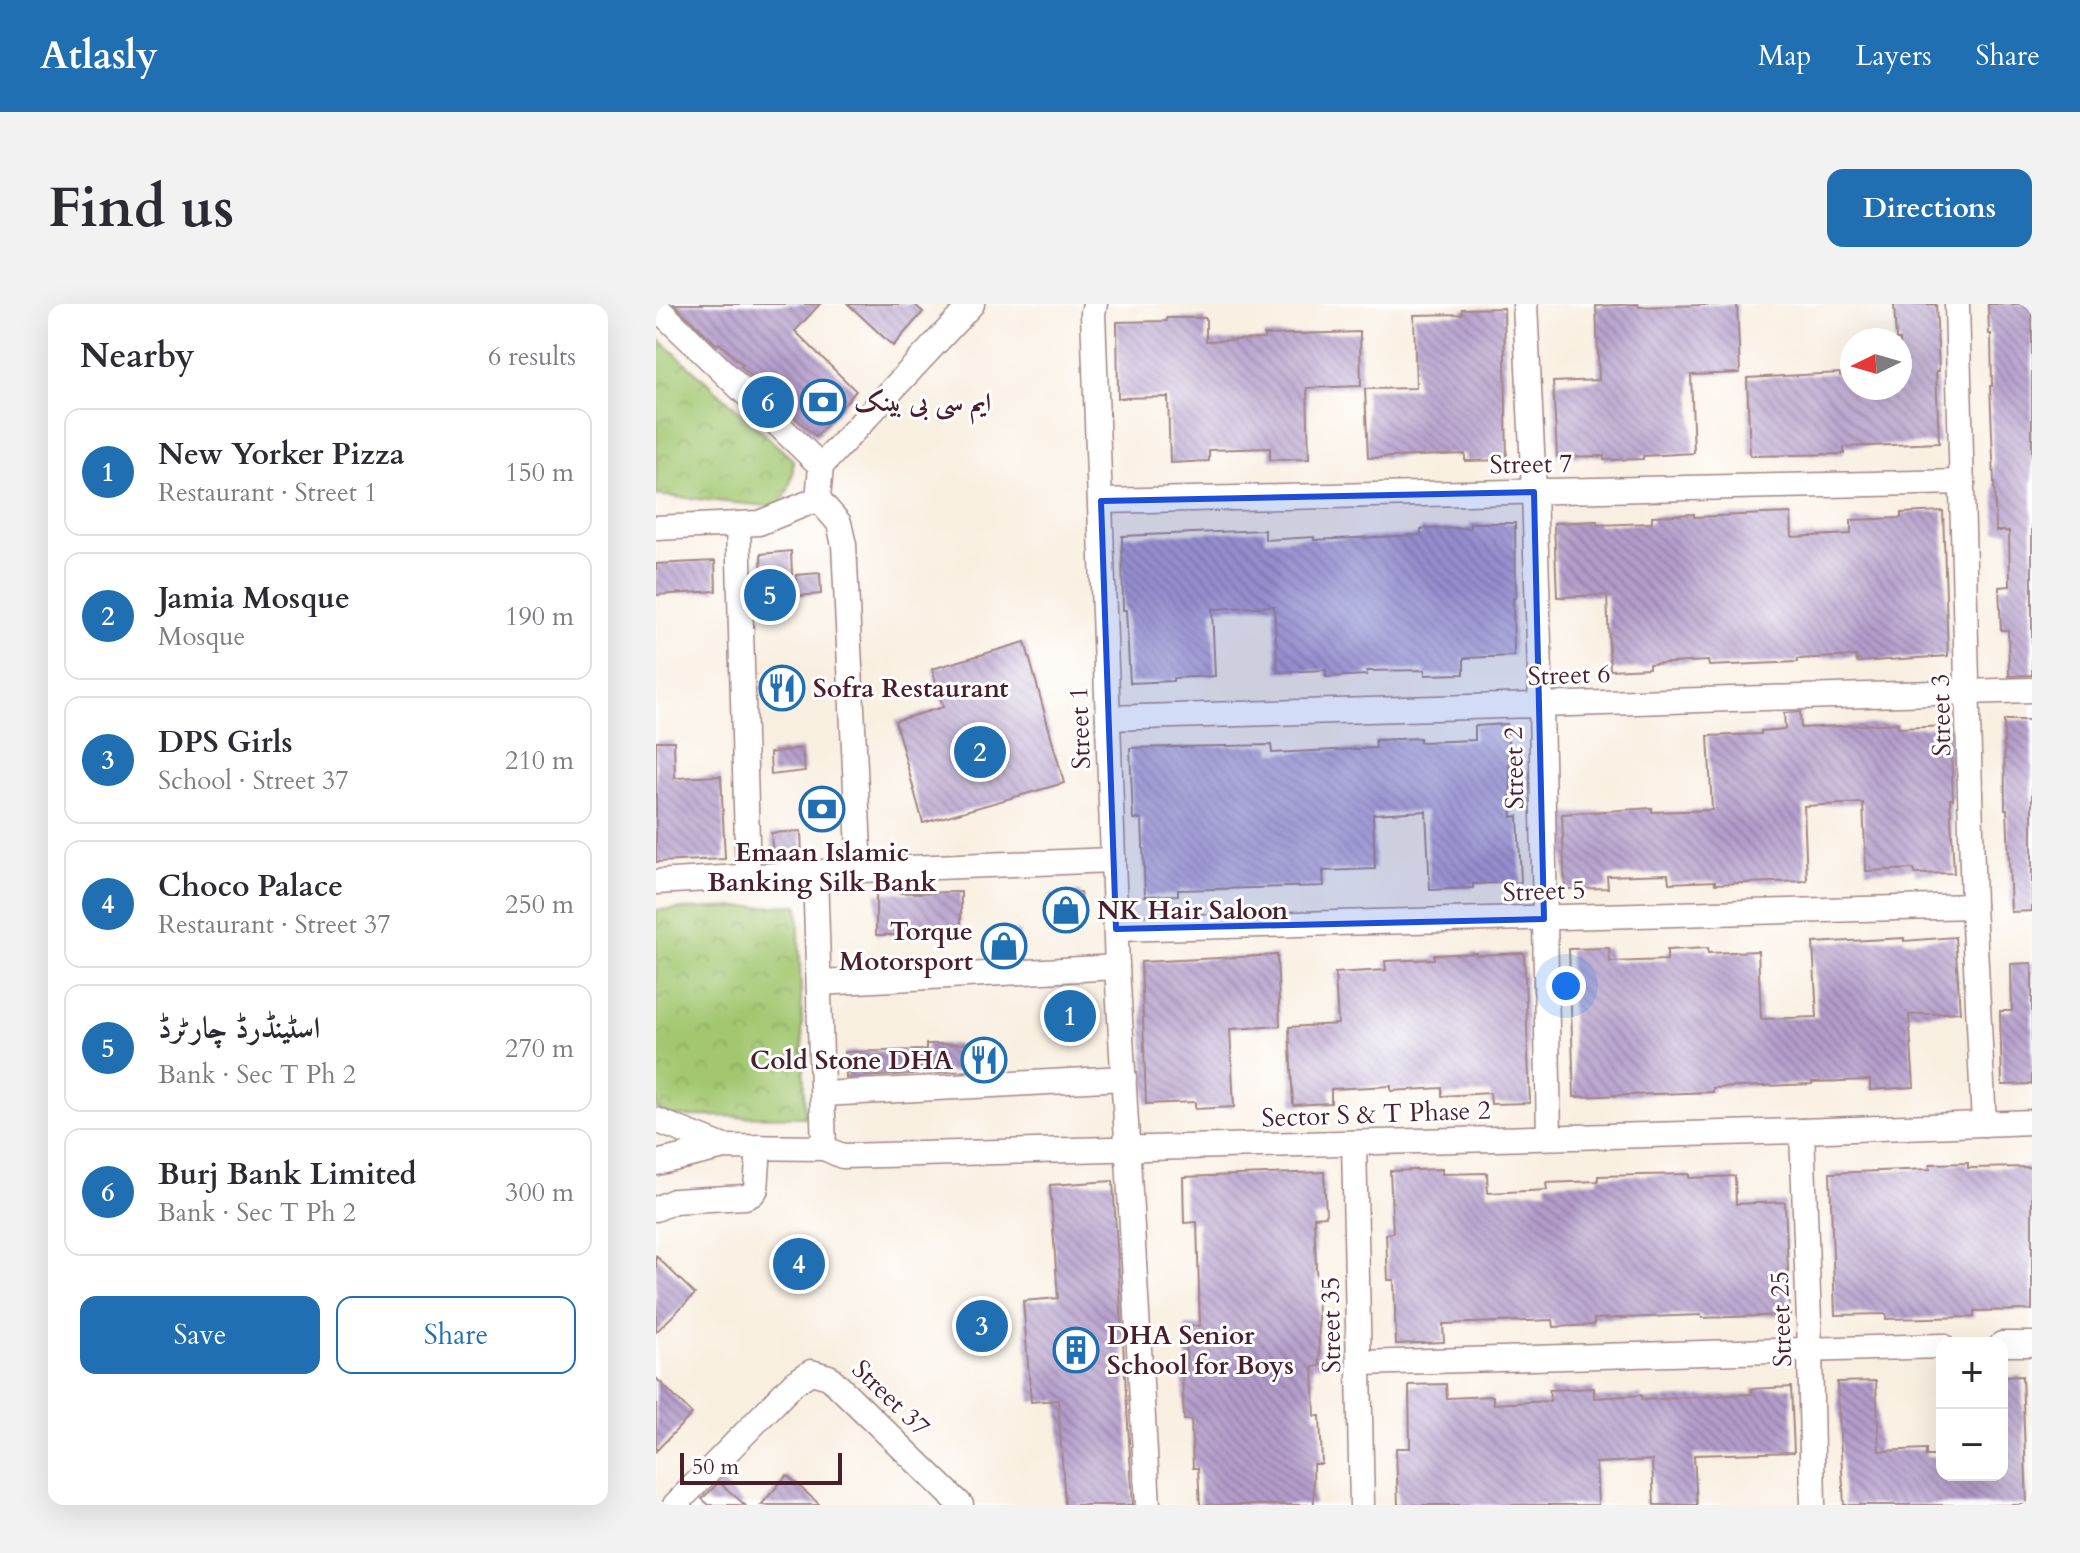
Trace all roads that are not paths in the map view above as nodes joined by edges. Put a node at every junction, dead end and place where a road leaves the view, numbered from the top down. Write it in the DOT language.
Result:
graph roads {
  1 [pos="972,304"];
  2 [pos="1095,304"];
  3 [pos="1525,304"];
  4 [pos="1957,304"];
  5 [pos="656,307"];
  6 [pos="821,466"];
  7 [pos="1963,482"];
  8 [pos="1534,492"];
  9 [pos="818,499"];
  10 [pos="1101,501"];
  11 [pos="738,525"];
  12 [pos="656,528"];
  13 [pos="2032,690"];
  14 [pos="1968,692"];
  15 [pos="1541,704"];
  16 [pos="1108,718"];
  17 [pos="1112,860"];
  18 [pos="860,870"];
  19 [pos="815,873"];
  20 [pos="748,876"];
  21 [pos="656,882"];
  22 [pos="1973,906"];
  23 [pos="1544,919"];
  24 [pos="1116,929"];
  25 [pos="1117,967"];
  26 [pos="820,983"];
  27 [pos="1124,1078"];
  28 [pos="823,1094"];
  29 [pos="656,1120"];
  30 [pos="2032,1122"];
  31 [pos="1984,1124"];
  32 [pos="1802,1131"];
  33 [pos="1549,1137"];
  34 [pos="1354,1143"];
  35 [pos="724,1147"];
  36 [pos="759,1147"];
  37 [pos="824,1148"];
  38 [pos="1128,1150"];
  39 [pos="656,1163"];
  40 [pos="656,1209"];
  41 [pos="2008,1344"];
  42 [pos="2032,1344"];
  43 [pos="1936,1346"];
  44 [pos="1810,1349"];
  45 [pos="1360,1363"];
  46 [pos="675,1505"];
  47 [pos="961,1505"];
  48 [pos="1148,1505"];
  49 [pos="1362,1505"];
  50 [pos="1813,1505"];
  1 -- 6 [label="street"];
  2 -- 10 [label="street, Street 1"];
  3 -- 8 [label="street, Street 2"];
  4 -- 7 [label="street, Street 3"];
  5 -- 6 [label="street"];
  6 -- 9 [label="street"];
  7 -- 8 [label="street, Street 7"];
  7 -- 14 [label="street, Street 3"];
  8 -- 10 [label="street, Street 7"];
  8 -- 15 [label="street, Street 2"];
  9 -- 11 [label="street"];
  9 -- 18 [label="street"];
  10 -- 16 [label="street, Street 1"];
  11 -- 12 [label="street"];
  11 -- 20 [label="street"];
  13 -- 14 [label="street, Street 6"];
  14 -- 15 [label="street, Street 6"];
  14 -- 22 [label="street, Street 3"];
  15 -- 16 [label="street, Street 6"];
  15 -- 23 [label="street, Street 2"];
  16 -- 17 [label="street, Street 1"];
  17 -- 18 [label="street"];
  17 -- 24 [label="street, Street 1"];
  18 -- 19 [label="street"];
  19 -- 20 [label="street"];
  19 -- 26 [label="street"];
  20 -- 21 [label="street"];
  22 -- 23 [label="street, Street 5"];
  22 -- 31 [label="street, Street 3"];
  23 -- 24 [label="street, Street 5"];
  23 -- 33 [label="street, Street 2"];
  24 -- 25 [label="street, Street 1"];
  25 -- 26 [label="street"];
  25 -- 27 [label="street, Street 1"];
  26 -- 28 [label="street"];
  27 -- 28 [label="street"];
  27 -- 38 [label="street, Street 1"];
  28 -- 37 [label="street"];
  29 -- 35 [label="street, Sector S & T Phase 2"];
  30 -- 31 [label="street, Sector S & T Phase 2"];
  31 -- 32 [label="street, Sector S & T Phase 2"];
  32 -- 33 [label="street, Sector S & T Phase 2"];
  32 -- 44 [label="street, Street 25"];
  33 -- 34 [label="street, Sector S & T Phase 2"];
  34 -- 38 [label="street, Sector S & T Phase 2"];
  34 -- 45 [label="street, Street 35"];
  35 -- 36 [label="street, Sector S & T Phase 2"];
  35 -- 39 [label="street, Sector S & T Phase 2"];
  36 -- 37 [label="street, Sector S & T Phase 2"];
  36 -- 40 [label="street"];
  37 -- 38 [label="street, Sector S & T Phase 2"];
  38 -- 48 [label="street, Street 1"];
  41 -- 42 [label="street"];
  43 -- 44 [label="street"];
  44 -- 45 [label="street"];
  44 -- 50 [label="street, Street 25"];
  45 -- 49 [label="street, Street 35"];
  46 -- 47 [label="street, Street 37"];
}
